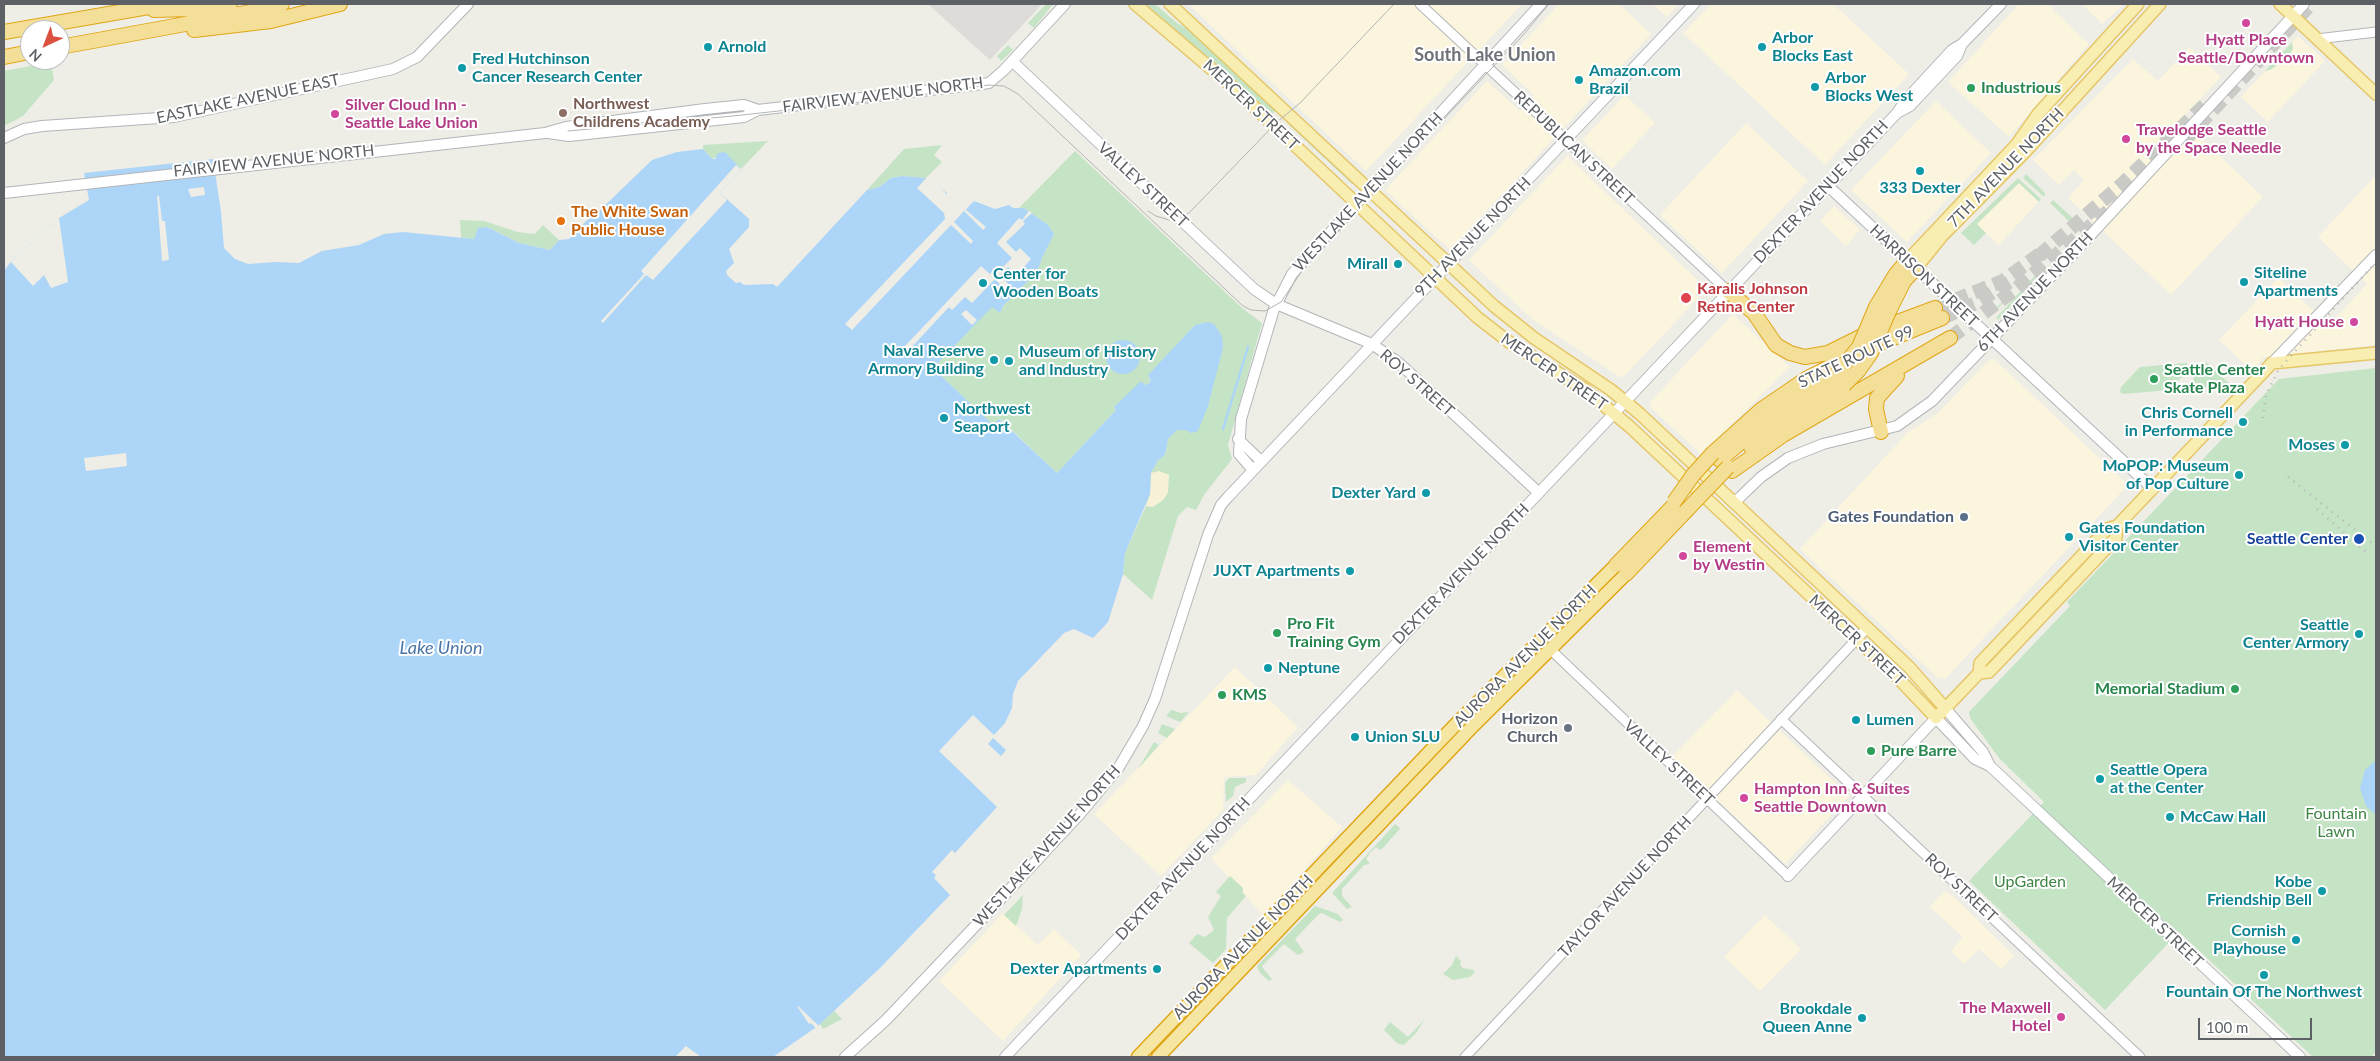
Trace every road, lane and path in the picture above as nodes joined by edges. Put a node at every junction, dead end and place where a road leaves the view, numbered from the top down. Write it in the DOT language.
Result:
graph roads {
  1 [pos="166,4"];
  2 [pos="268,4"];
  3 [pos="282,4"];
  4 [pos="340,4"];
  5 [pos="468,4"];
  6 [pos="1065,4"];
  7 [pos="1135,4"];
  8 [pos="1170,4"];
  9 [pos="1420,4"];
  10 [pos="1541,4"];
  11 [pos="1694,4"];
  12 [pos="2001,4"];
  13 [pos="2138,4"];
  14 [pos="2160,4"];
  15 [pos="2280,4"];
  16 [pos="2304,4"];
  17 [pos="126,7"];
  18 [pos="2293,16"];
  19 [pos="4,32"];
  20 [pos="2376,32"];
  21 [pos="138,33"];
  22 [pos="2317,39"];
  23 [pos="70,44"];
  24 [pos="20,54"];
  25 [pos="4,57"];
  26 [pos="1013,62"];
  27 [pos="1485,64"];
  28 [pos="2376,94"];
  29 [pos="4,138"];
  30 [pos="1566,140"];
  31 [pos="1827,186"];
  32 [pos="1369,189"];
  33 [pos="4,193"];
  34 [pos="1356,203"];
  35 [pos="2376,255"];
  36 [pos="1448,264"];
  37 [pos="1912,264"];
  38 [pos="1435,278"];
  39 [pos="1728,291"];
  40 [pos="1276,304"];
  41 [pos="1950,338"];
  42 [pos="1991,339"];
  43 [pos="1372,344"];
  44 [pos="2376,354"];
  45 [pos="1914,360"];
  46 [pos="2272,362"];
  47 [pos="1625,402"];
  48 [pos="1615,414"];
  49 [pos="1881,432"];
  50 [pos="1238,439"];
  51 [pos="1261,462"];
  52 [pos="1723,463"];
  53 [pos="1252,470"];
  54 [pos="1708,489"];
  55 [pos="2153,489"];
  56 [pos="1539,493"];
  57 [pos="1734,504"];
  58 [pos="1676,506"];
  59 [pos="1616,565"];
  60 [pos="1626,574"];
  61 [pos="1818,603"];
  62 [pos="1867,628"];
  63 [pos="1856,639"];
  64 [pos="1550,649"];
  65 [pos="1945,708"];
  66 [pos="1936,718"];
  67 [pos="1781,719"];
  68 [pos="1990,766"];
  69 [pos="1864,796"];
  70 [pos="1707,799"];
  71 [pos="1788,876"];
  72 [pos="845,1057"];
  73 [pos="1005,1057"];
  74 [pos="1138,1057"];
  75 [pos="1158,1057"];
  76 [pos="1465,1057"];
  77 [pos="2140,1057"];
  78 [pos="2300,1057"];
  1 -- 17 [label="highway"];
  2 -- 17 [label="highway"];
  3 -- 21 [label="highway"];
  4 -- 21 [label="highway"];
  5 -- 29 [label="main road, EASTLAKE AVENUE EAST"];
  6 -- 26 [label="main road, FAIRVIEW AVENUE NORTH"];
  7 -- 34 [label="main road, MERCER STREET"];
  8 -- 32 [label="main road, MERCER STREET"];
  9 -- 27 [label="street, REPUBLICAN STREET"];
  10 -- 27 [label="main road, WESTLAKE AVENUE NORTH"];
  11 -- 30 [label="main road, 9TH AVENUE NORTH"];
  12 -- 31 [label="main road, DEXTER AVENUE NORTH"];
  13 -- 37 [label="main road, 7TH AVENUE NORTH"];
  14 -- 37 [label="main road, 7TH AVENUE NORTH"];
  15 -- 18 [label="main road"];
  16 -- 18 [label="main road, 6TH AVENUE NORTH"];
  17 -- 19 [label="highway"];
  18 -- 22 [label="main road"];
  18 -- 42 [label="main road, 6TH AVENUE NORTH"];
  20 -- 22 [label="street"];
  21 -- 23 [label="highway"];
  22 -- 28 [label="main road"];
  24 -- 25 [label="highway"];
  26 -- 33 [label="main road, FAIRVIEW AVENUE NORTH"];
  26 -- 40 [label="main road, VALLEY STREET"];
  27 -- 30 [label="street, REPUBLICAN STREET"];
  27 -- 32 [label="main road, WESTLAKE AVENUE NORTH"];
  30 -- 36 [label="main road, 9TH AVENUE NORTH"];
  30 -- 39 [label="street, REPUBLICAN STREET"];
  31 -- 37 [label="main road, HARRISON STREET"];
  31 -- 39 [label="main road, DEXTER AVENUE NORTH"];
  32 -- 34 [label="main road, WESTLAKE AVENUE NORTH"];
  32 -- 36 [label="main road, MERCER STREET"];
  34 -- 38 [label="main road, MERCER STREET"];
  34 -- 40 [label="main road, WESTLAKE AVENUE NORTH"];
  35 -- 46 [label="main road"];
  36 -- 38 [label="main road, 9TH AVENUE NORTH"];
  36 -- 47 [label="main road, MERCER STREET"];
  37 -- 42 [label="main road, HARRISON STREET"];
  37 -- 52 [label="highway, AURORA AVENUE NORTH, bridge"];
  38 -- 43 [label="main road, 9TH AVENUE NORTH"];
  38 -- 48 [label="main road, MERCER STREET"];
  39 -- 47 [label="main road, DEXTER AVENUE NORTH"];
  39 -- 52 [label="highway, STATE ROUTE 99"];
  40 -- 43 [label="main road, ROY STREET"];
  40 -- 50 [label="main road, WESTLAKE AVENUE NORTH"];
  41 -- 45 [label="highway, STATE ROUTE 99"];
  42 -- 49 [label="main road, 6TH AVENUE NORTH"];
  42 -- 55 [label="main road, HARRISON STREET"];
  43 -- 51 [label="main road, 9TH AVENUE NORTH"];
  43 -- 56 [label="main road, ROY STREET"];
  44 -- 46 [label="main road"];
  45 -- 49 [label="highway"];
  45 -- 52 [label="highway, STATE ROUTE 99"];
  46 -- 55 [label="main road"];
  47 -- 48 [label="main road, DEXTER AVENUE NORTH"];
  47 -- 57 [label="main road, MERCER STREET"];
  48 -- 56 [label="main road, DEXTER AVENUE NORTH"];
  48 -- 61 [label="main road, MERCER STREET"];
  49 -- 57 [label="main road, 6TH AVENUE NORTH"];
  50 -- 51 [label="main road"];
  50 -- 53 [label="main road, WESTLAKE AVENUE NORTH"];
  51 -- 53 [label="main road, 9TH AVENUE NORTH"];
  52 -- 54 [label="highway, STATE ROUTE 99, bridge"];
  52 -- 58 [label="highway, AURORA AVENUE NORTH"];
  53 -- 72 [label="main road, WESTLAKE AVENUE NORTH"];
  54 -- 58 [label="highway, AURORA AVENUE NORTH, bridge"];
  55 -- 65 [label="main road"];
  56 -- 73 [label="main road, DEXTER AVENUE NORTH"];
  57 -- 61 [label="main road"];
  57 -- 62 [label="main road, MERCER STREET"];
  58 -- 59 [label="highway, AURORA AVENUE NORTH"];
  58 -- 60 [label="highway, AURORA AVENUE NORTH"];
  59 -- 74 [label="highway, AURORA AVENUE NORTH"];
  60 -- 64 [label="highway, AURORA AVENUE NORTH"];
  61 -- 63 [label="main road, MERCER STREET"];
  62 -- 63 [label="street, TAYLOR AVENUE NORTH"];
  62 -- 65 [label="main road, MERCER STREET"];
  63 -- 66 [label="main road, MERCER STREET"];
  63 -- 67 [label="street, TAYLOR AVENUE NORTH"];
  64 -- 70 [label="street, VALLEY STREET"];
  64 -- 75 [label="highway, AURORA AVENUE NORTH"];
  65 -- 66 [label="main road"];
  65 -- 68 [label="main road, MERCER STREET"];
  66 -- 68 [label="main road, MERCER STREET"];
  66 -- 69 [label="main road"];
  67 -- 69 [label="street, ROY STREET"];
  67 -- 70 [label="street, TAYLOR AVENUE NORTH"];
  68 -- 78 [label="main road, MERCER STREET"];
  69 -- 71 [label="main road"];
  69 -- 77 [label="street, ROY STREET"];
  70 -- 71 [label="street, VALLEY STREET"];
  70 -- 76 [label="street, TAYLOR AVENUE NORTH"];
}
